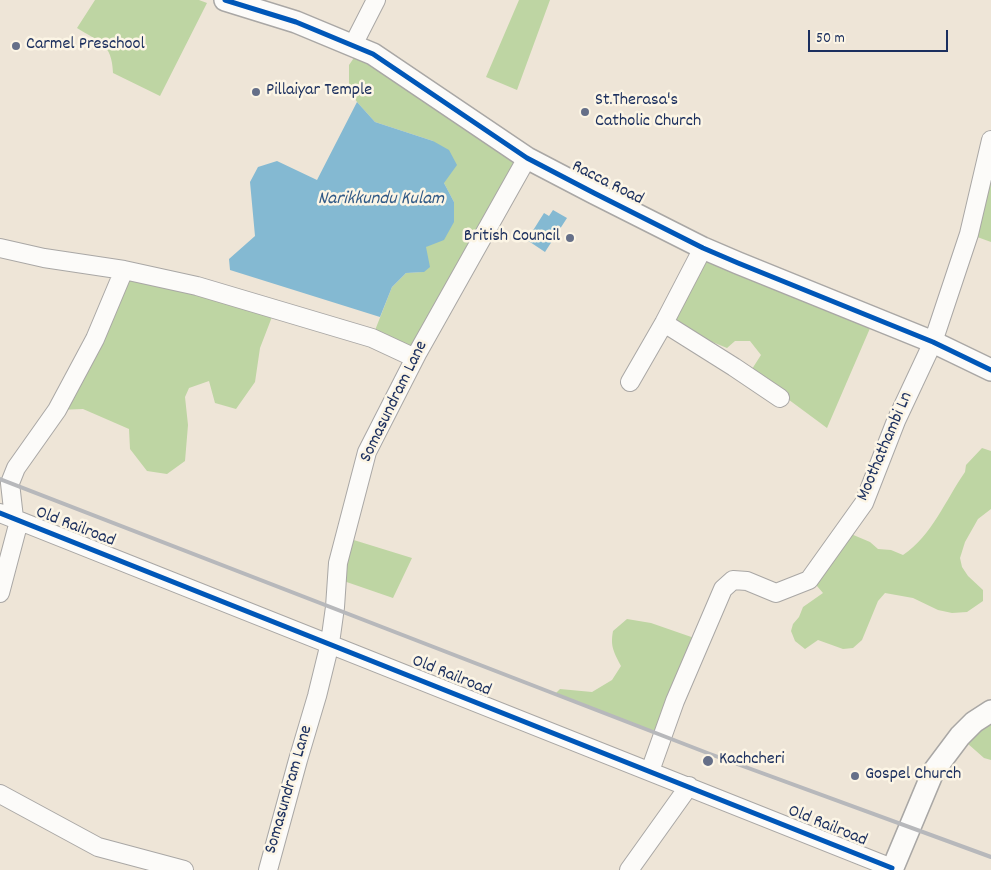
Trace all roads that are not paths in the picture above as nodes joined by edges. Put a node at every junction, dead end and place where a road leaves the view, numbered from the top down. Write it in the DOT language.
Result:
graph roads {
  1 [pos="226,0"];
  2 [pos="376,0"];
  3 [pos="353,45"];
  4 [pos="991,140"];
  5 [pos="527,158"];
  6 [pos="0,248"];
  7 [pos="703,248"];
  8 [pos="124,270"];
  9 [pos="664,323"];
  10 [pos="932,342"];
  11 [pos="415,358"];
  12 [pos="991,370"];
  13 [pos="630,382"];
  14 [pos="780,398"];
  15 [pos="11,517"];
  16 [pos="0,593"];
  17 [pos="330,643"];
  18 [pos="991,710"];
  19 [pos="650,771"];
  20 [pos="689,786"];
  21 [pos="0,794"];
  22 [pos="892,869"];
  23 [pos="184,870"];
  24 [pos="268,870"];
  25 [pos="630,870"];
  1 -- 3 [label="street, Racca Road"];
  2 -- 3 [label="street"];
  3 -- 5 [label="street, Racca Road"];
  4 -- 10 [label="street, Moothathambi Ln"];
  5 -- 7 [label="street, Racca Road"];
  5 -- 11 [label="street, Somasundram Lane"];
  6 -- 8 [label="street"];
  7 -- 9 [label="street"];
  7 -- 10 [label="street, Racca Road"];
  8 -- 11 [label="street"];
  8 -- 15 [label="street"];
  9 -- 13 [label="street"];
  9 -- 14 [label="street"];
  10 -- 12 [label="street, Racca Road"];
  10 -- 19 [label="street, Moothathambi Ln"];
  11 -- 17 [label="street, Somasundram Lane"];
  15 -- 16 [label="street"];
  15 -- 17 [label="street, Old Railroad"];
  17 -- 19 [label="street, Old Railroad"];
  17 -- 24 [label="street, Somasundram Lane"];
  18 -- 22 [label="street"];
  19 -- 20 [label="street, Old Railroad"];
  20 -- 22 [label="street, Old Railroad"];
  20 -- 25 [label="street"];
  21 -- 23 [label="street"];
}
